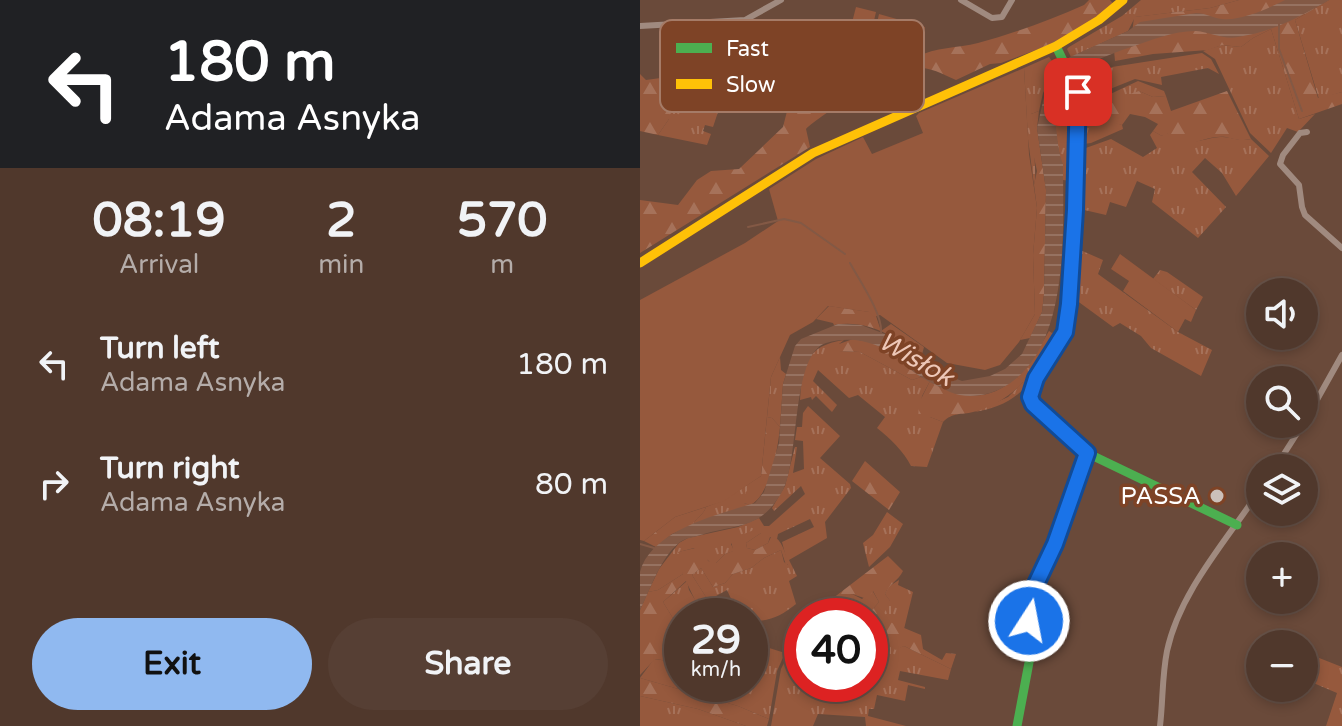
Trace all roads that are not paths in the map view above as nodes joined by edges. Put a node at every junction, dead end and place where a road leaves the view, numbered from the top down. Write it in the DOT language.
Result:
graph roads {
  1 [pos="781,0"];
  2 [pos="961,0"];
  3 [pos="1012,0"];
  4 [pos="1116,2"];
  5 [pos="745,20"];
  6 [pos="660,25"];
  7 [pos="640,26"];
  8 [pos="1057,49"];
  9 [pos="924,106"];
  10 [pos="909,112"];
  11 [pos="1307,132"];
  12 [pos="1342,248"];
  13 [pos="640,263"];
  14 [pos="1342,355"];
  15 [pos="1318,399"];
  16 [pos="1087,453"];
  17 [pos="1246,511"];
  18 [pos="1237,525"];
  19 [pos="1017,726"];
  20 [pos="1160,726"];
  1 -- 5 [label="street"];
  2 -- 3 [label="street"];
  4 -- 8 [label="street"];
  6 -- 7 [label="street"];
  8 -- 9 [label="street"];
  8 -- 16 [label="street"];
  10 -- 13 [label="street"];
  11 -- 12 [label="street"];
  14 -- 15 [label="street"];
  16 -- 18 [label="street"];
  16 -- 19 [label="street"];
  17 -- 18 [label="street"];
  18 -- 20 [label="street"];
}
